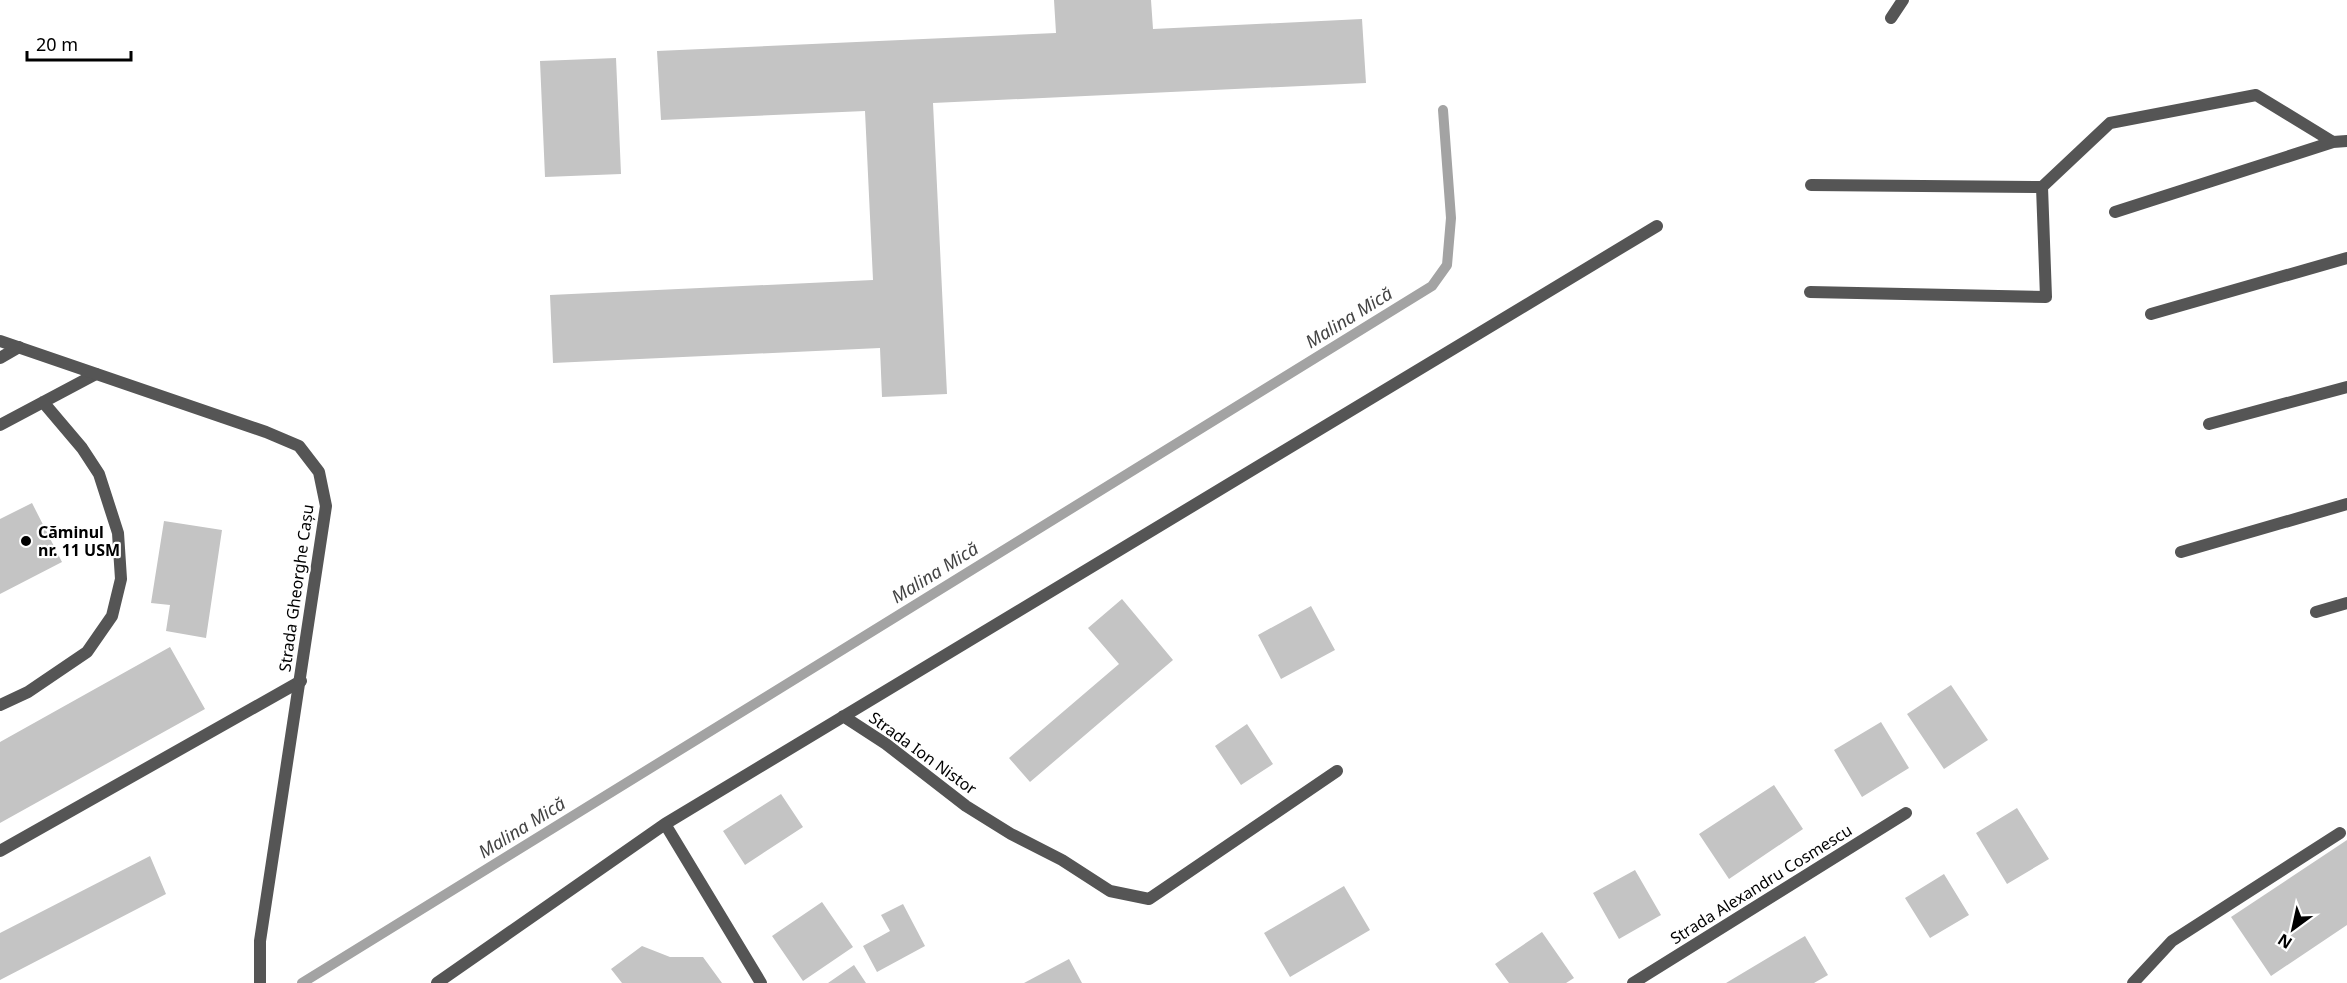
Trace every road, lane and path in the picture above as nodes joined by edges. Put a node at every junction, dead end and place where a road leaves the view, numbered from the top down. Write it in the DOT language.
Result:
graph roads {
  1 [pos="1903,0"];
  2 [pos="1891,18"];
  3 [pos="2347,141"];
  4 [pos="2333,142"];
  5 [pos="1811,185"];
  6 [pos="2042,187"];
  7 [pos="2115,212"];
  8 [pos="1657,226"];
  9 [pos="2347,258"];
  10 [pos="1810,292"];
  11 [pos="2151,314"];
  12 [pos="0,341"];
  13 [pos="20,348"];
  14 [pos="0,358"];
  15 [pos="96,374"];
  16 [pos="2347,387"];
  17 [pos="43,402"];
  18 [pos="2210,424"];
  19 [pos="0,425"];
  20 [pos="2347,504"];
  21 [pos="2181,552"];
  22 [pos="2347,603"];
  23 [pos="2316,612"];
  24 [pos="301,681"];
  25 [pos="0,705"];
  26 [pos="843,716"];
  27 [pos="1337,771"];
  28 [pos="1906,813"];
  29 [pos="665,824"];
  30 [pos="2340,833"];
  31 [pos="0,851"];
  32 [pos="260,983"];
  33 [pos="437,983"];
  34 [pos="761,983"];
  35 [pos="1633,983"];
  36 [pos="2133,983"];
  1 -- 2 [label="street"];
  3 -- 4 [label="street"];
  4 -- 6 [label="street"];
  4 -- 7 [label="street"];
  5 -- 6 [label="street"];
  6 -- 10 [label="street"];
  8 -- 26 [label="street"];
  9 -- 11 [label="street"];
  12 -- 13 [label="street, Strada Gheorghe Cașu"];
  13 -- 14 [label="street"];
  13 -- 15 [label="street, Strada Gheorghe Cașu"];
  15 -- 17 [label="street"];
  15 -- 24 [label="street, Strada Gheorghe Cașu"];
  16 -- 18 [label="street"];
  17 -- 19 [label="street"];
  17 -- 25 [label="street"];
  20 -- 21 [label="street"];
  22 -- 23 [label="street"];
  24 -- 31 [label="street"];
  24 -- 32 [label="street, Strada Gheorghe Cașu"];
  26 -- 27 [label="street, Strada Ion Nistor"];
  26 -- 29 [label="street, Strada Ion Nistor"];
  28 -- 35 [label="street, Strada Alexandru Cosmescu"];
  29 -- 33 [label="street, Strada Ion Nistor"];
  29 -- 34 [label="street"];
  30 -- 36 [label="street"];
}
